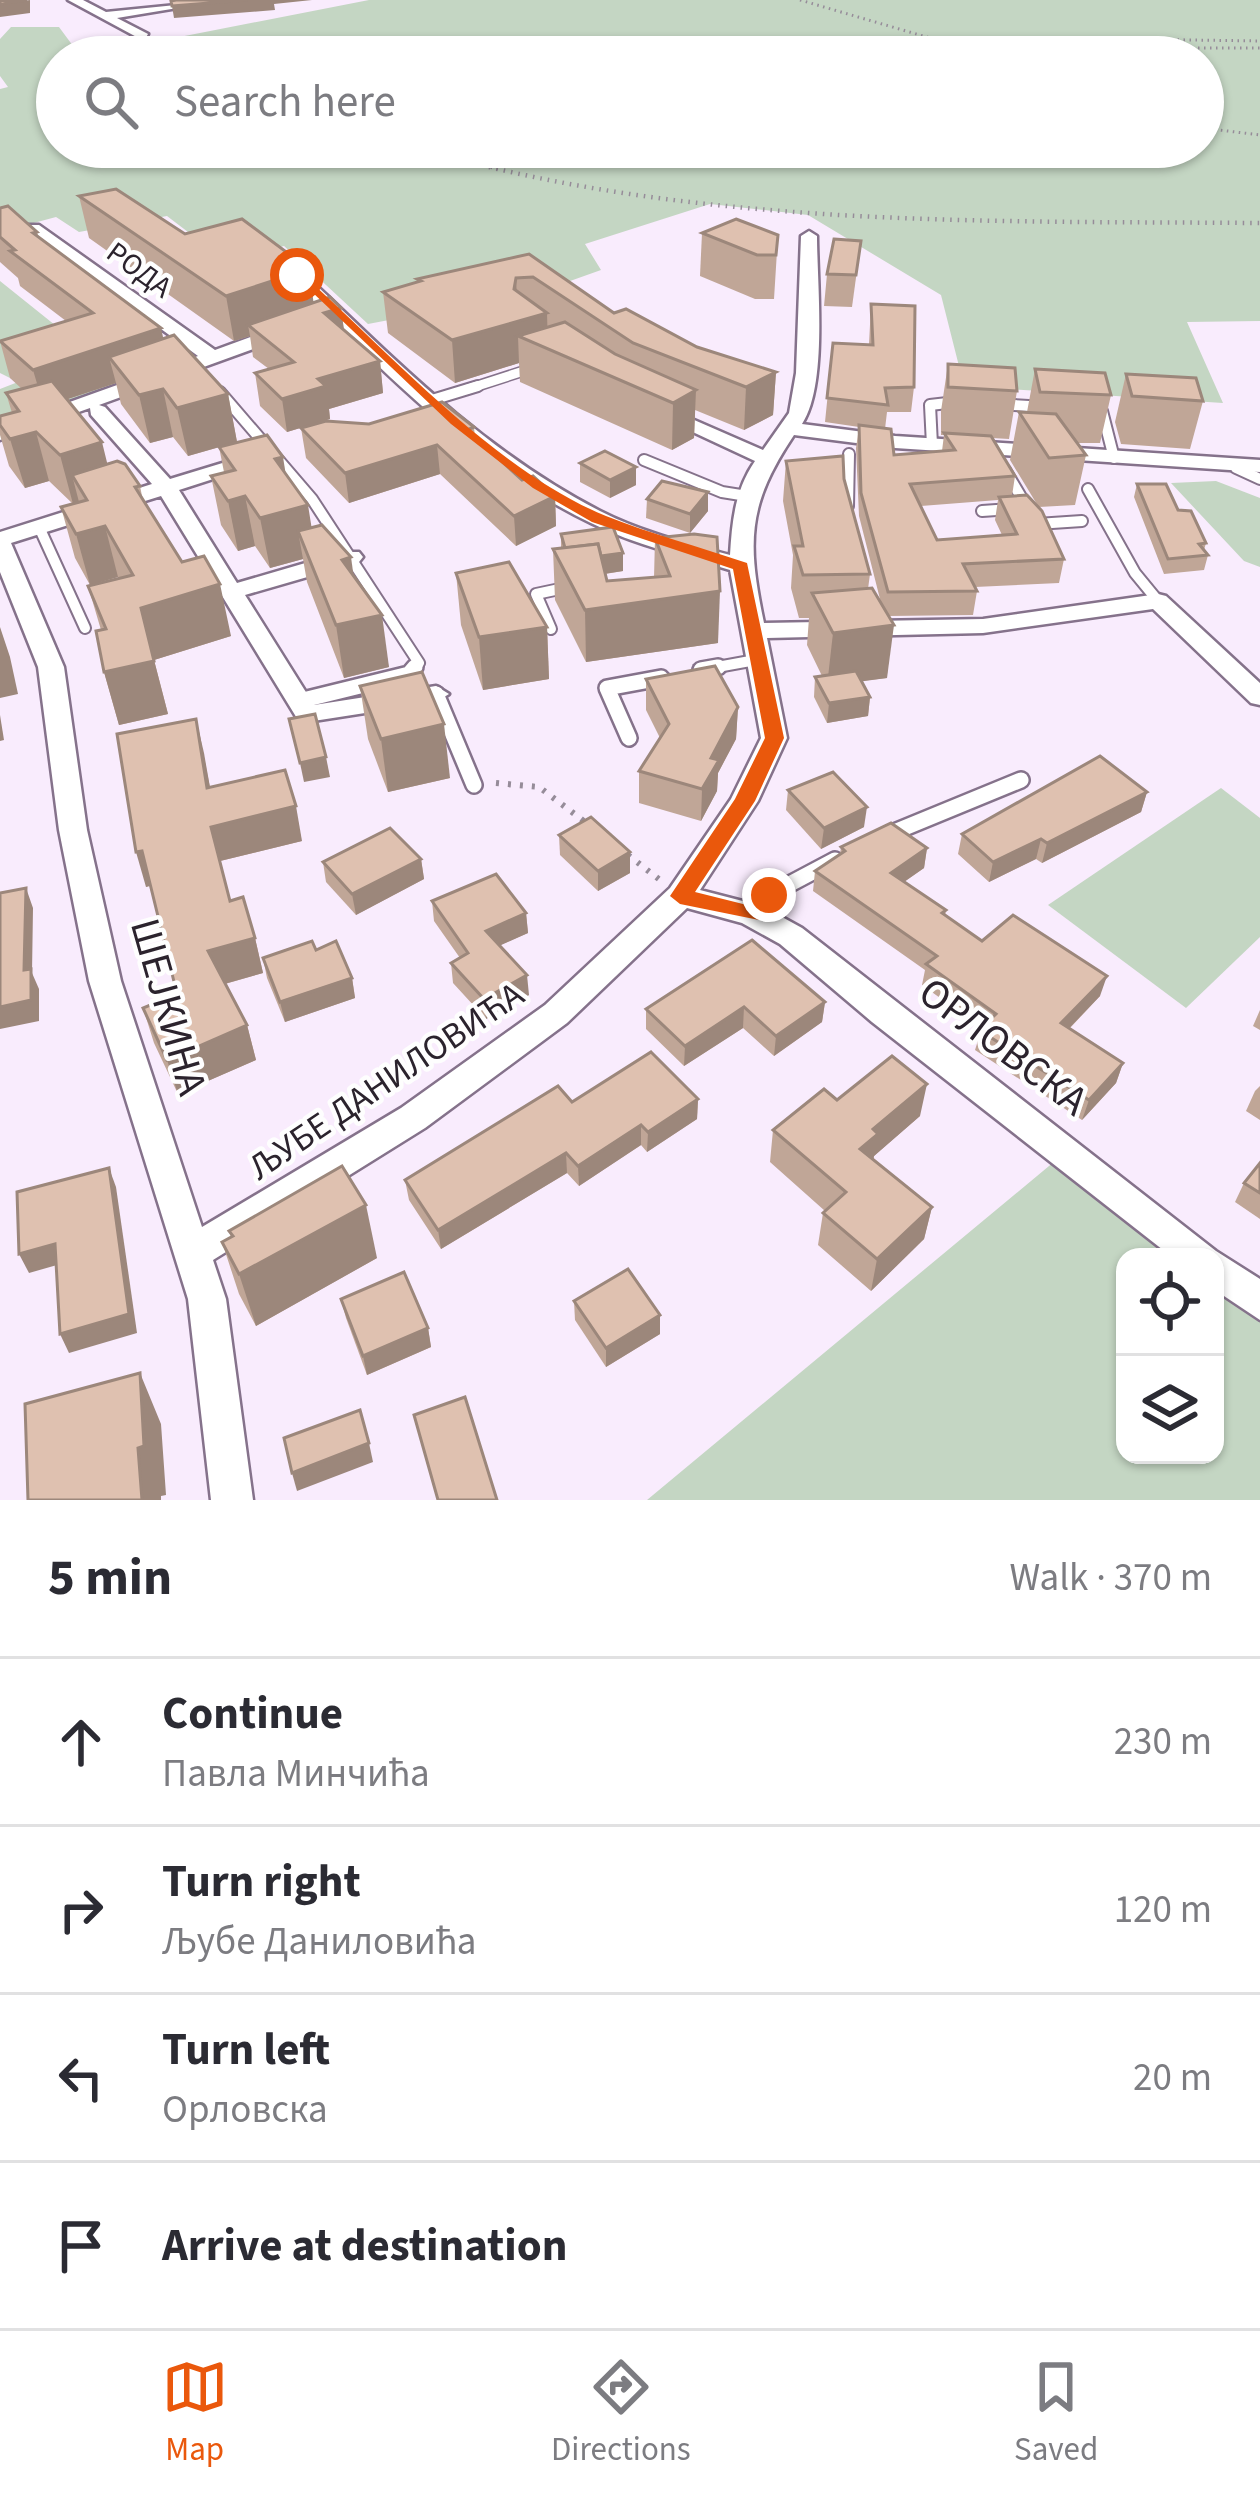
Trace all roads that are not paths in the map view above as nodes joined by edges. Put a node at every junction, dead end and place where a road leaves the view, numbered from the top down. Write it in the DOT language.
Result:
graph roads {
  1 [pos="74,0"];
  2 [pos="220,0"];
  3 [pos="105,16"];
  4 [pos="142,36"];
  5 [pos="33,228"];
  6 [pos="809,236"];
  7 [pos="276,256"];
  8 [pos="338,316"];
  9 [pos="551,363"];
  10 [pos="198,366"];
  11 [pos="212,383"];
  12 [pos="433,400"];
  13 [pos="640,401"];
  14 [pos="968,402"];
  15 [pos="992,404"];
  16 [pos="1015,406"];
  17 [pos="1059,408"];
  18 [pos="1081,410"];
  19 [pos="98,411"];
  20 [pos="1102,411"];
  21 [pos="1122,412"];
  22 [pos="793,429"];
  23 [pos="0,434"];
  24 [pos="932,445"];
  25 [pos="993,450"];
  26 [pos="1020,452"];
  27 [pos="275,453"];
  28 [pos="849,454"];
  29 [pos="1114,458"];
  30 [pos="767,459"];
  31 [pos="644,460"];
  32 [pos="1260,466"];
  33 [pos="1236,468"];
  34 [pos="1260,479"];
  35 [pos="166,487"];
  36 [pos="1088,489"];
  37 [pos="747,496"];
  38 [pos="1028,508"];
  39 [pos="982,512"];
  40 [pos="848,517"];
  41 [pos="1082,521"];
  42 [pos="39,527"];
  43 [pos="0,542"];
  44 [pos="352,557"];
  45 [pos="733,569"];
  46 [pos="585,585"];
  47 [pos="232,592"];
  48 [pos="1158,601"];
  49 [pos="85,628"];
  50 [pos="551,628"];
  51 [pos="756,631"];
  52 [pos="761,659"];
  53 [pos="695,672"];
  54 [pos="673,676"];
  55 [pos="436,694"];
  56 [pos="1260,697"];
  57 [pos="299,701"];
  58 [pos="629,738"];
  59 [pos="1021,779"];
  60 [pos="474,785"];
  61 [pos="863,845"];
  62 [pos="844,855"];
  63 [pos="680,896"];
  64 [pos="751,914"];
  65 [pos="1189,1248"];
  66 [pos="194,1252"];
  67 [pos="1224,1275"];
  68 [pos="1260,1301"];
  69 [pos="232,1500"];
  1 -- 3 [label="street"];
  2 -- 3 [label="street"];
  3 -- 4 [label="street"];
  5 -- 10 [label="street, РОДА"];
  6 -- 22 [label="street, ЉУБЕ ДАНИЛОВИЋА"];
  7 -- 8 [label="street"];
  8 -- 10 [label="street"];
  8 -- 12 [label="street"];
  9 -- 12 [label="lane"];
  10 -- 23 [label="street"];
  11 -- 27 [label="lane"];
  12 -- 45 [label="street"];
  13 -- 30 [label="street"];
  14 -- 24 [label="lane"];
  15 -- 16 [label="lane"];
  16 -- 17 [label="lane"];
  16 -- 26 [label="lane"];
  18 -- 20 [label="lane"];
  19 -- 35 [label="street"];
  20 -- 21 [label="lane"];
  20 -- 29 [label="lane"];
  22 -- 24 [label="street"];
  22 -- 30 [label="street, ЉУБЕ ДАНИЛОВИЋА"];
  24 -- 25 [label="street"];
  25 -- 26 [label="street"];
  25 -- 38 [label="lane"];
  26 -- 29 [label="street"];
  27 -- 35 [label="street"];
  27 -- 44 [label="lane"];
  28 -- 40 [label="lane"];
  29 -- 33 [label="street"];
  30 -- 37 [label="street, ЉУБЕ ДАНИЛОВИЋА"];
  31 -- 37 [label="lane"];
  32 -- 33 [label="street"];
  33 -- 34 [label="lane"];
  35 -- 42 [label="street"];
  35 -- 47 [label="street"];
  36 -- 48 [label="lane"];
  37 -- 45 [label="street, ЉУБЕ ДАНИЛОВИЋА"];
  38 -- 39 [label="lane"];
  38 -- 41 [label="lane"];
  42 -- 43 [label="street"];
  42 -- 49 [label="lane"];
  43 -- 66 [label="street, ШЕЈКИНА"];
  44 -- 47 [label="street"];
  44 -- 57 [label="lane"];
  45 -- 51 [label="street, ЉУБЕ ДАНИЛОВИЋА"];
  46 -- 50 [label="lane"];
  47 -- 57 [label="street"];
  48 -- 51 [label="street"];
  48 -- 56 [label="street"];
  51 -- 52 [label="street, ЉУБЕ ДАНИЛОВИЋА"];
  52 -- 53 [label="lane"];
  52 -- 63 [label="street, ЉУБЕ ДАНИЛОВИЋА"];
  54 -- 58 [label="lane"];
  55 -- 57 [label="street"];
  55 -- 60 [label="lane"];
  59 -- 61 [label="lane"];
  62 -- 64 [label="lane"];
  63 -- 64 [label="street, ОРЛОВСКА"];
  63 -- 66 [label="street, ЉУБЕ ДАНИЛОВИЋА"];
  64 -- 65 [label="street, ОРЛОВСКА"];
  66 -- 69 [label="street, ШЕЈКИНА"];
  67 -- 68 [label="street"];
}
